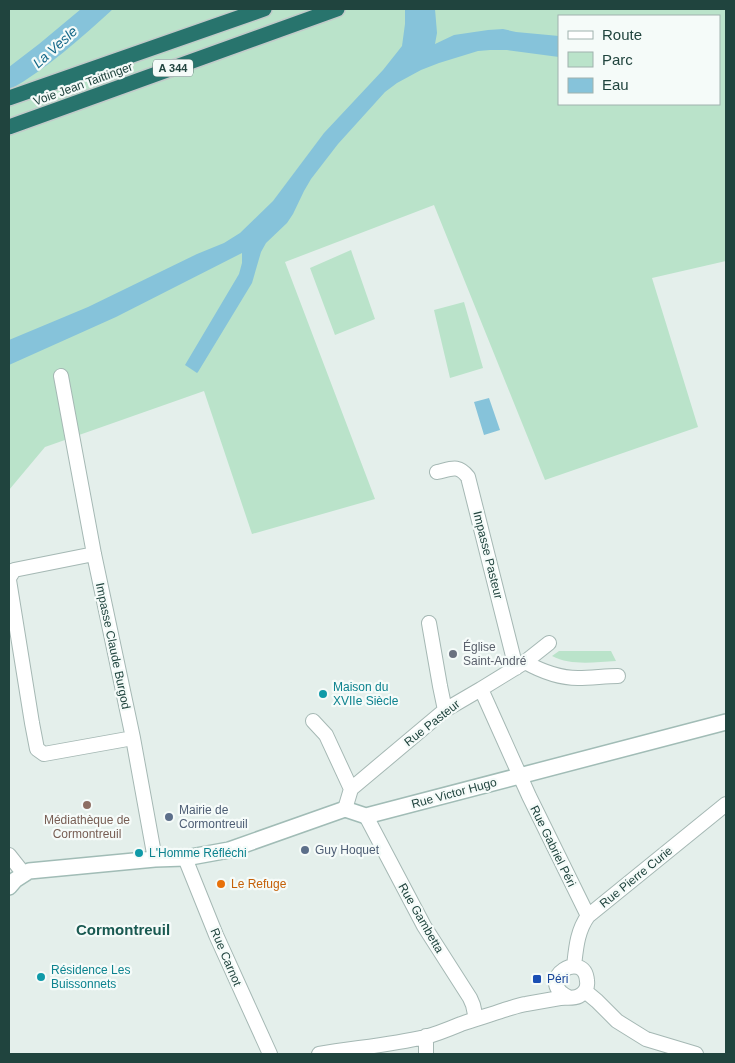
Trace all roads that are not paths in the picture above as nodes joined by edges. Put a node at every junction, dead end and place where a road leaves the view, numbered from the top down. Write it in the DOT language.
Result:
graph roads {
  1 [pos="260,9"];
  2 [pos="264,9"];
  3 [pos="337,9"];
  4 [pos="245,15"];
  5 [pos="9,98"];
  6 [pos="9,127"];
  7 [pos="61,376"];
  8 [pos="437,472"];
  9 [pos="94,554"];
  10 [pos="9,579"];
  11 [pos="429,623"];
  12 [pos="549,643"];
  13 [pos="521,665"];
  14 [pos="618,676"];
  15 [pos="481,689"];
  16 [pos="445,710"];
  17 [pos="314,721"];
  18 [pos="726,722"];
  19 [pos="133,738"];
  20 [pos="519,776"];
  21 [pos="351,789"];
  22 [pos="726,804"];
  23 [pos="345,809"];
  24 [pos="366,816"];
  25 [pos="9,855"];
  26 [pos="185,858"];
  27 [pos="155,859"];
  28 [pos="24,874"];
  29 [pos="9,887"];
  30 [pos="588,916"];
  31 [pos="574,966"];
  32 [pos="556,983"];
  33 [pos="585,992"];
  34 [pos="568,997"];
  35 [pos="522,1005"];
  36 [pos="476,1019"];
  37 [pos="426,1036"];
  38 [pos="270,1054"];
  39 [pos="319,1054"];
  40 [pos="426,1054"];
  41 [pos="692,1054"];
  1 -- 4 [label="highway"];
  2 -- 4 [label="highway, Voie Jean Taittinger / A 344"];
  3 -- 6 [label="highway, Voie Jean Taittinger / A 344"];
  4 -- 5 [label="highway, Voie Jean Taittinger / A 344"];
  7 -- 9 [label="street, Impasse Claude Burgod"];
  8 -- 13 [label="street, Impasse Pasteur"];
  9 -- 10 [label="street"];
  9 -- 19 [label="street, Impasse Claude Burgod"];
  10 -- 19 [label="street"];
  11 -- 16 [label="street"];
  12 -- 13 [label="street"];
  13 -- 14 [label="street"];
  13 -- 15 [label="street"];
  15 -- 16 [label="street, Rue Pasteur"];
  15 -- 20 [label="street"];
  16 -- 21 [label="street, Rue Pasteur"];
  17 -- 21 [label="street"];
  18 -- 20 [label="street, Rue Victor Hugo"];
  19 -- 27 [label="street, Impasse Claude Burgod"];
  20 -- 24 [label="street, Rue Victor Hugo"];
  20 -- 30 [label="street, Rue Gabriel Péri"];
  21 -- 23 [label="street"];
  22 -- 30 [label="street, Rue Pierre Curie"];
  23 -- 24 [label="street"];
  23 -- 26 [label="street"];
  24 -- 36 [label="street, Rue Gambetta"];
  25 -- 28 [label="street"];
  26 -- 27 [label="street"];
  26 -- 38 [label="street, Rue Carnot"];
  27 -- 28 [label="street"];
  28 -- 29 [label="street"];
  30 -- 31 [label="street, Rue Pierre Curie"];
  31 -- 32 [label="street"];
  31 -- 33 [label="street"];
  32 -- 34 [label="street"];
  32 -- 35 [label="street"];
  33 -- 34 [label="street"];
  33 -- 41 [label="street"];
  34 -- 35 [label="street"];
  35 -- 36 [label="street"];
  36 -- 37 [label="street"];
  37 -- 39 [label="street"];
  37 -- 40 [label="street"];
}
